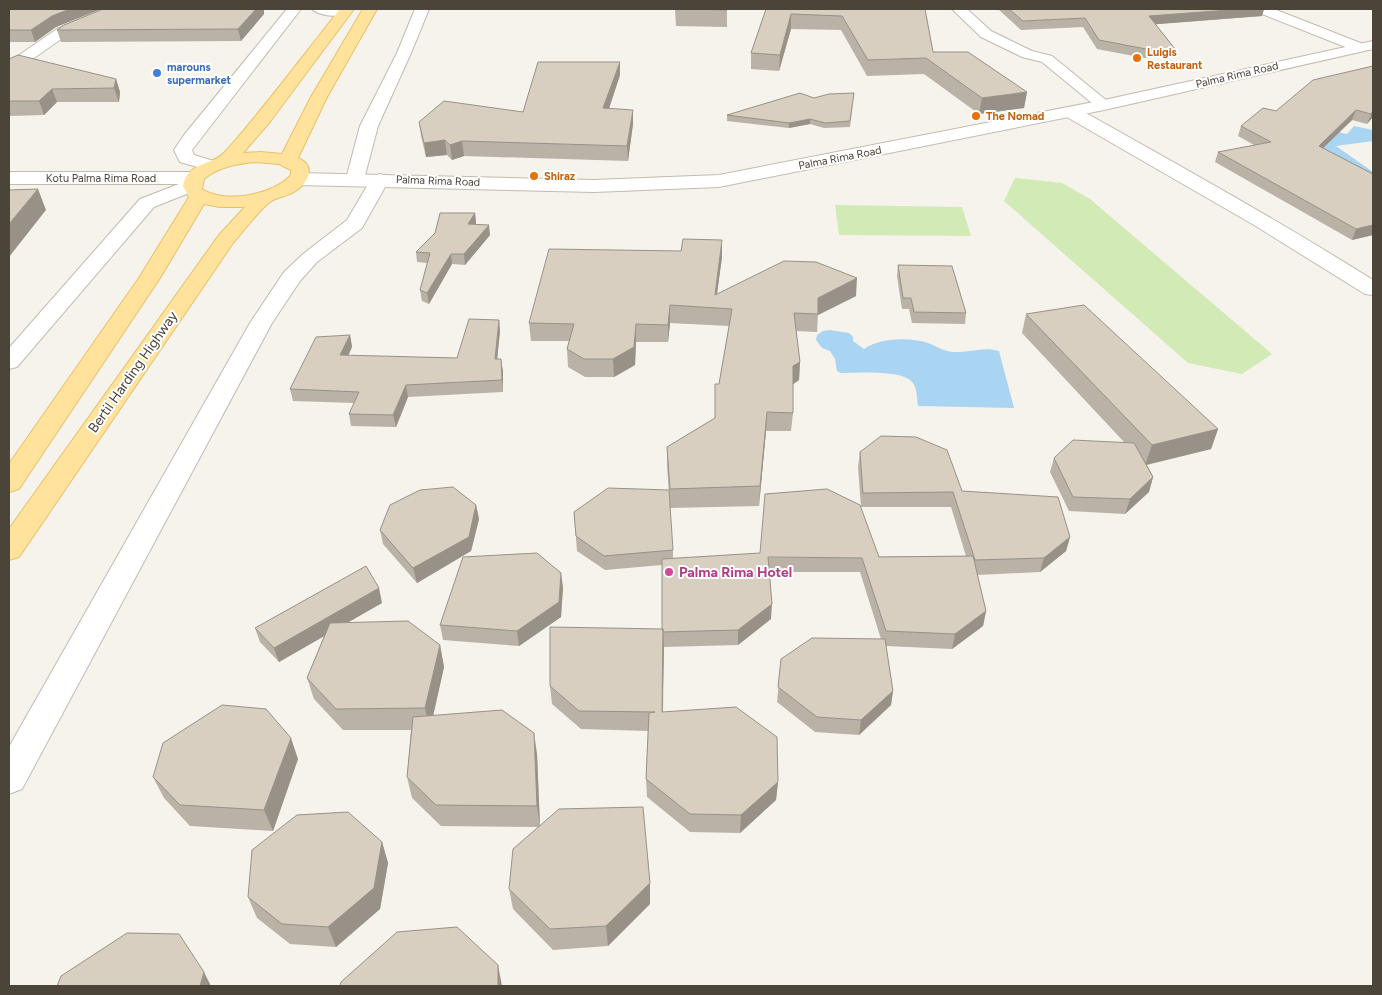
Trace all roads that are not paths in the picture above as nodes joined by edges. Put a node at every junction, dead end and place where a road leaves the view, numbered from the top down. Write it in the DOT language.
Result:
graph roads {
  1 [pos="116,9"];
  2 [pos="294,9"];
  3 [pos="319,9"];
  4 [pos="370,9"];
  5 [pos="422,9"];
  6 [pos="959,9"];
  7 [pos="1262,9"];
  8 [pos="345,11"];
  9 [pos="1366,46"];
  10 [pos="9,69"];
  11 [pos="1104,105"];
  12 [pos="1071,112"];
  13 [pos="288,160"];
  14 [pos="218,164"];
  15 [pos="9,178"];
  16 [pos="298,178"];
  17 [pos="368,179"];
  18 [pos="195,186"];
  19 [pos="263,198"];
  20 [pos="1373,289"];
  21 [pos="33,332"];
  22 [pos="9,333"];
  23 [pos="9,362"];
  24 [pos="9,483"];
  25 [pos="9,550"];
  26 [pos="9,779"];
  1 -- 10 [label="street"];
  2 -- 14 [label="street"];
  3 -- 8 [label="street"];
  4 -- 13 [label="main road"];
  5 -- 17 [label="street"];
  6 -- 11 [label="street"];
  7 -- 9 [label="street"];
  8 -- 14 [label="main road"];
  9 -- 11 [label="street, Palma Rima Road"];
  11 -- 12 [label="street, Palma Rima Road"];
  12 -- 17 [label="street, Palma Rima Road"];
  12 -- 20 [label="street"];
  13 -- 14 [label="main road"];
  13 -- 16 [label="main road"];
  14 -- 18 [label="main road"];
  15 -- 18 [label="street, Kotu Palma Rima Road"];
  16 -- 17 [label="street, Palma Rima Road"];
  16 -- 19 [label="main road, Bertil Harding Highway"];
  17 -- 26 [label="street"];
  18 -- 19 [label="main road, Bertil Harding Highway"];
  18 -- 21 [label="street"];
  18 -- 24 [label="main road"];
  19 -- 25 [label="main road, Bertil Harding Highway"];
  21 -- 22 [label="street"];
  21 -- 23 [label="street"];
}
